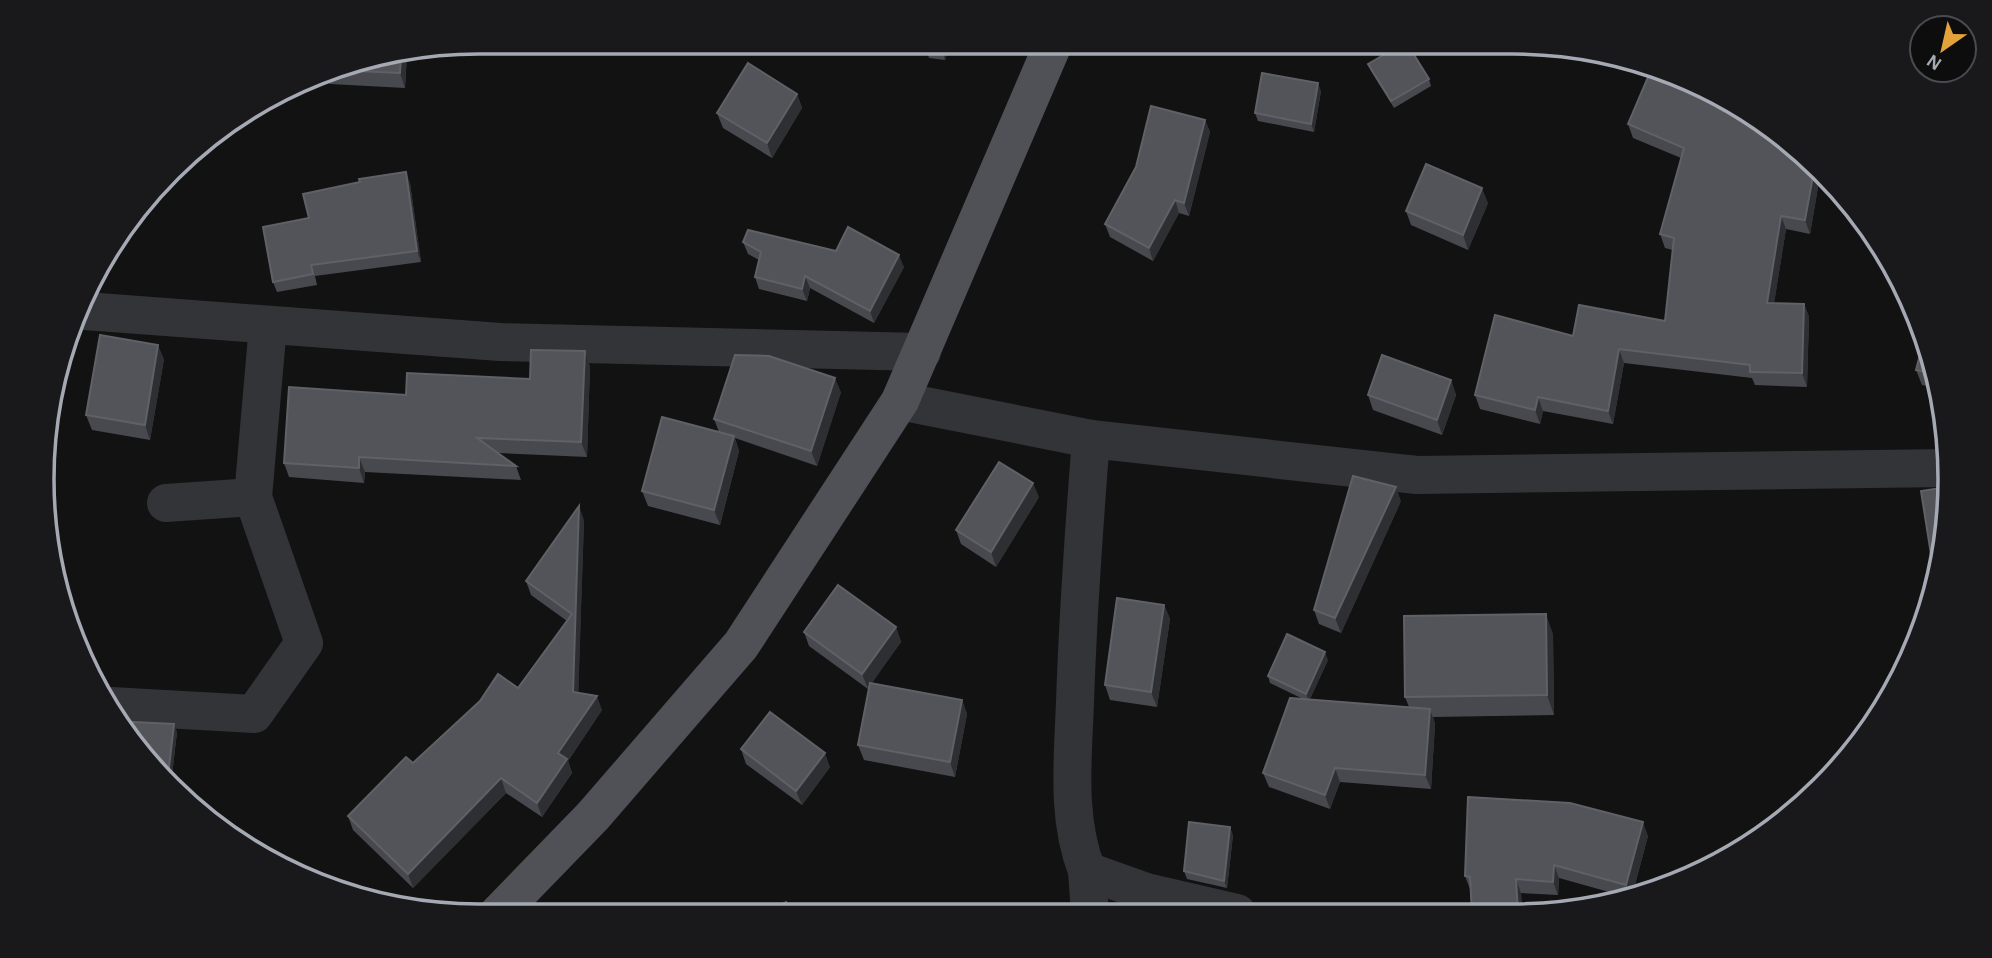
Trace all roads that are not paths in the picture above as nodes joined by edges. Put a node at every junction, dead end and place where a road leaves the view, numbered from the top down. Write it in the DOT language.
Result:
graph roads {
  1 [pos="1049,54"];
  2 [pos="89,311"];
  3 [pos="268,325"];
  4 [pos="922,352"];
  5 [pos="900,401"];
  6 [pos="1091,439"];
  7 [pos="1938,467"];
  8 [pos="253,497"];
  9 [pos="166,503"];
  10 [pos="121,707"];
  11 [pos="1087,871"];
  12 [pos="508,904"];
  13 [pos="1089,904"];
  14 [pos="1198,904"];
  1 -- 4 [label="main road"];
  2 -- 3 [label="street"];
  3 -- 4 [label="street"];
  3 -- 8 [label="street"];
  4 -- 5 [label="main road"];
  5 -- 6 [label="street"];
  5 -- 12 [label="main road"];
  6 -- 7 [label="street"];
  6 -- 11 [label="street"];
  8 -- 9 [label="street"];
  8 -- 10 [label="street"];
  11 -- 13 [label="street"];
  11 -- 14 [label="street"];
}
